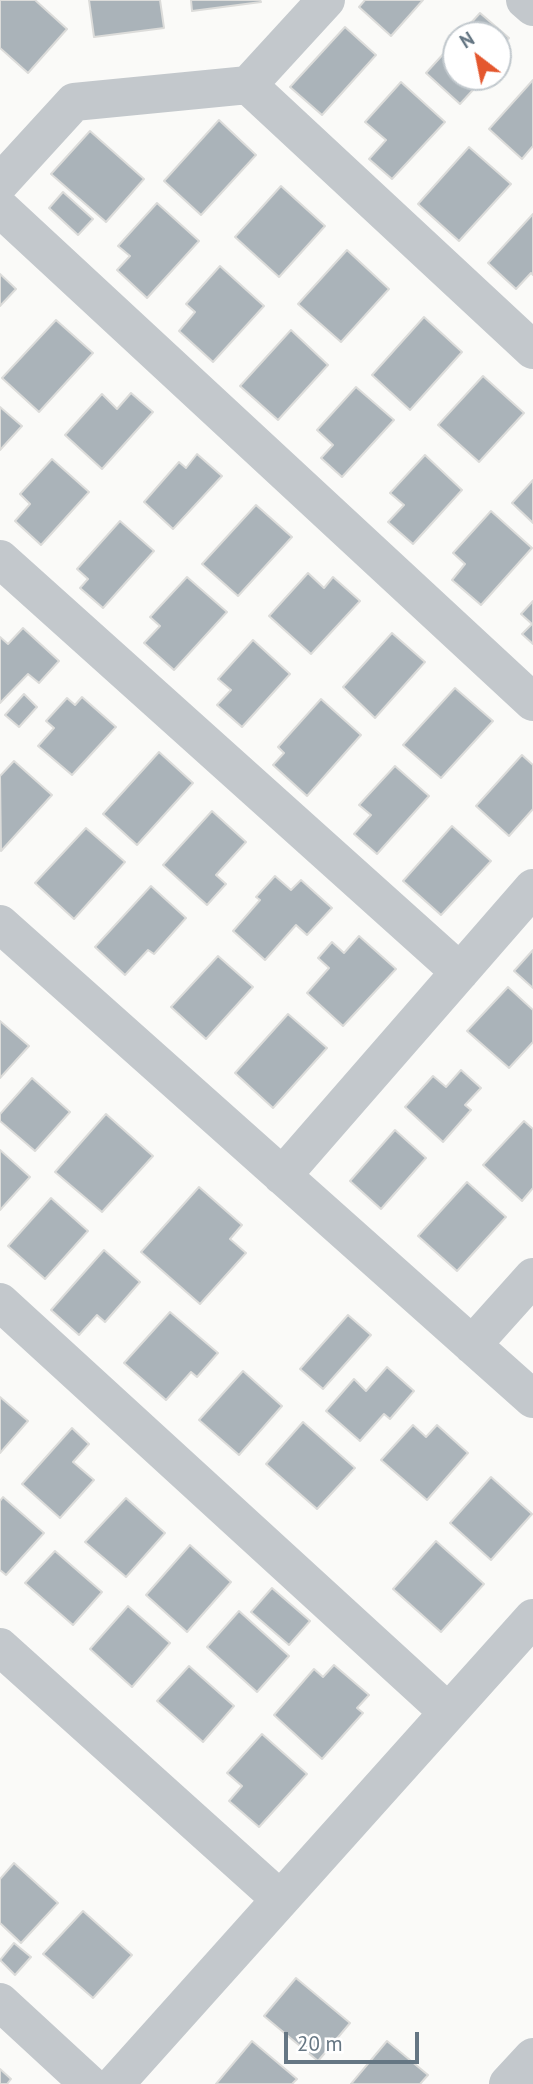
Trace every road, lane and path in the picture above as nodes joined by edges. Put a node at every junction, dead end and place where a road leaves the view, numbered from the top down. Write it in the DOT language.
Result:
graph roads {
  1 [pos="326,0"];
  2 [pos="525,0"];
  3 [pos="533,7"];
  4 [pos="248,85"];
  5 [pos="0,183"];
  6 [pos="0,208"];
  7 [pos="533,350"];
  8 [pos="0,559"];
  9 [pos="533,702"];
  10 [pos="533,888"];
  11 [pos="0,924"];
  12 [pos="460,972"];
  13 [pos="282,1176"];
  14 [pos="533,1277"];
  15 [pos="0,1303"];
  16 [pos="472,1345"];
  17 [pos="533,1399"];
  18 [pos="533,1618"];
  19 [pos="0,1647"];
  20 [pos="448,1712"];
  21 [pos="280,1899"];
  22 [pos="0,2003"];
  23 [pos="533,2057"];
  24 [pos="89,2084"];
  25 [pos="115,2084"];
  26 [pos="508,2084"];
  1 -- 4 [label="street"];
  2 -- 3 [label="street"];
  4 -- 5 [label="street"];
  4 -- 7 [label="street"];
  6 -- 9 [label="street"];
  8 -- 12 [label="street"];
  10 -- 12 [label="street"];
  11 -- 13 [label="street"];
  12 -- 13 [label="street"];
  13 -- 16 [label="street"];
  14 -- 16 [label="street"];
  15 -- 20 [label="street"];
  16 -- 17 [label="street"];
  18 -- 20 [label="street"];
  19 -- 21 [label="street"];
  20 -- 21 [label="street"];
  21 -- 25 [label="street"];
  22 -- 24 [label="street"];
  23 -- 26 [label="street"];
}
